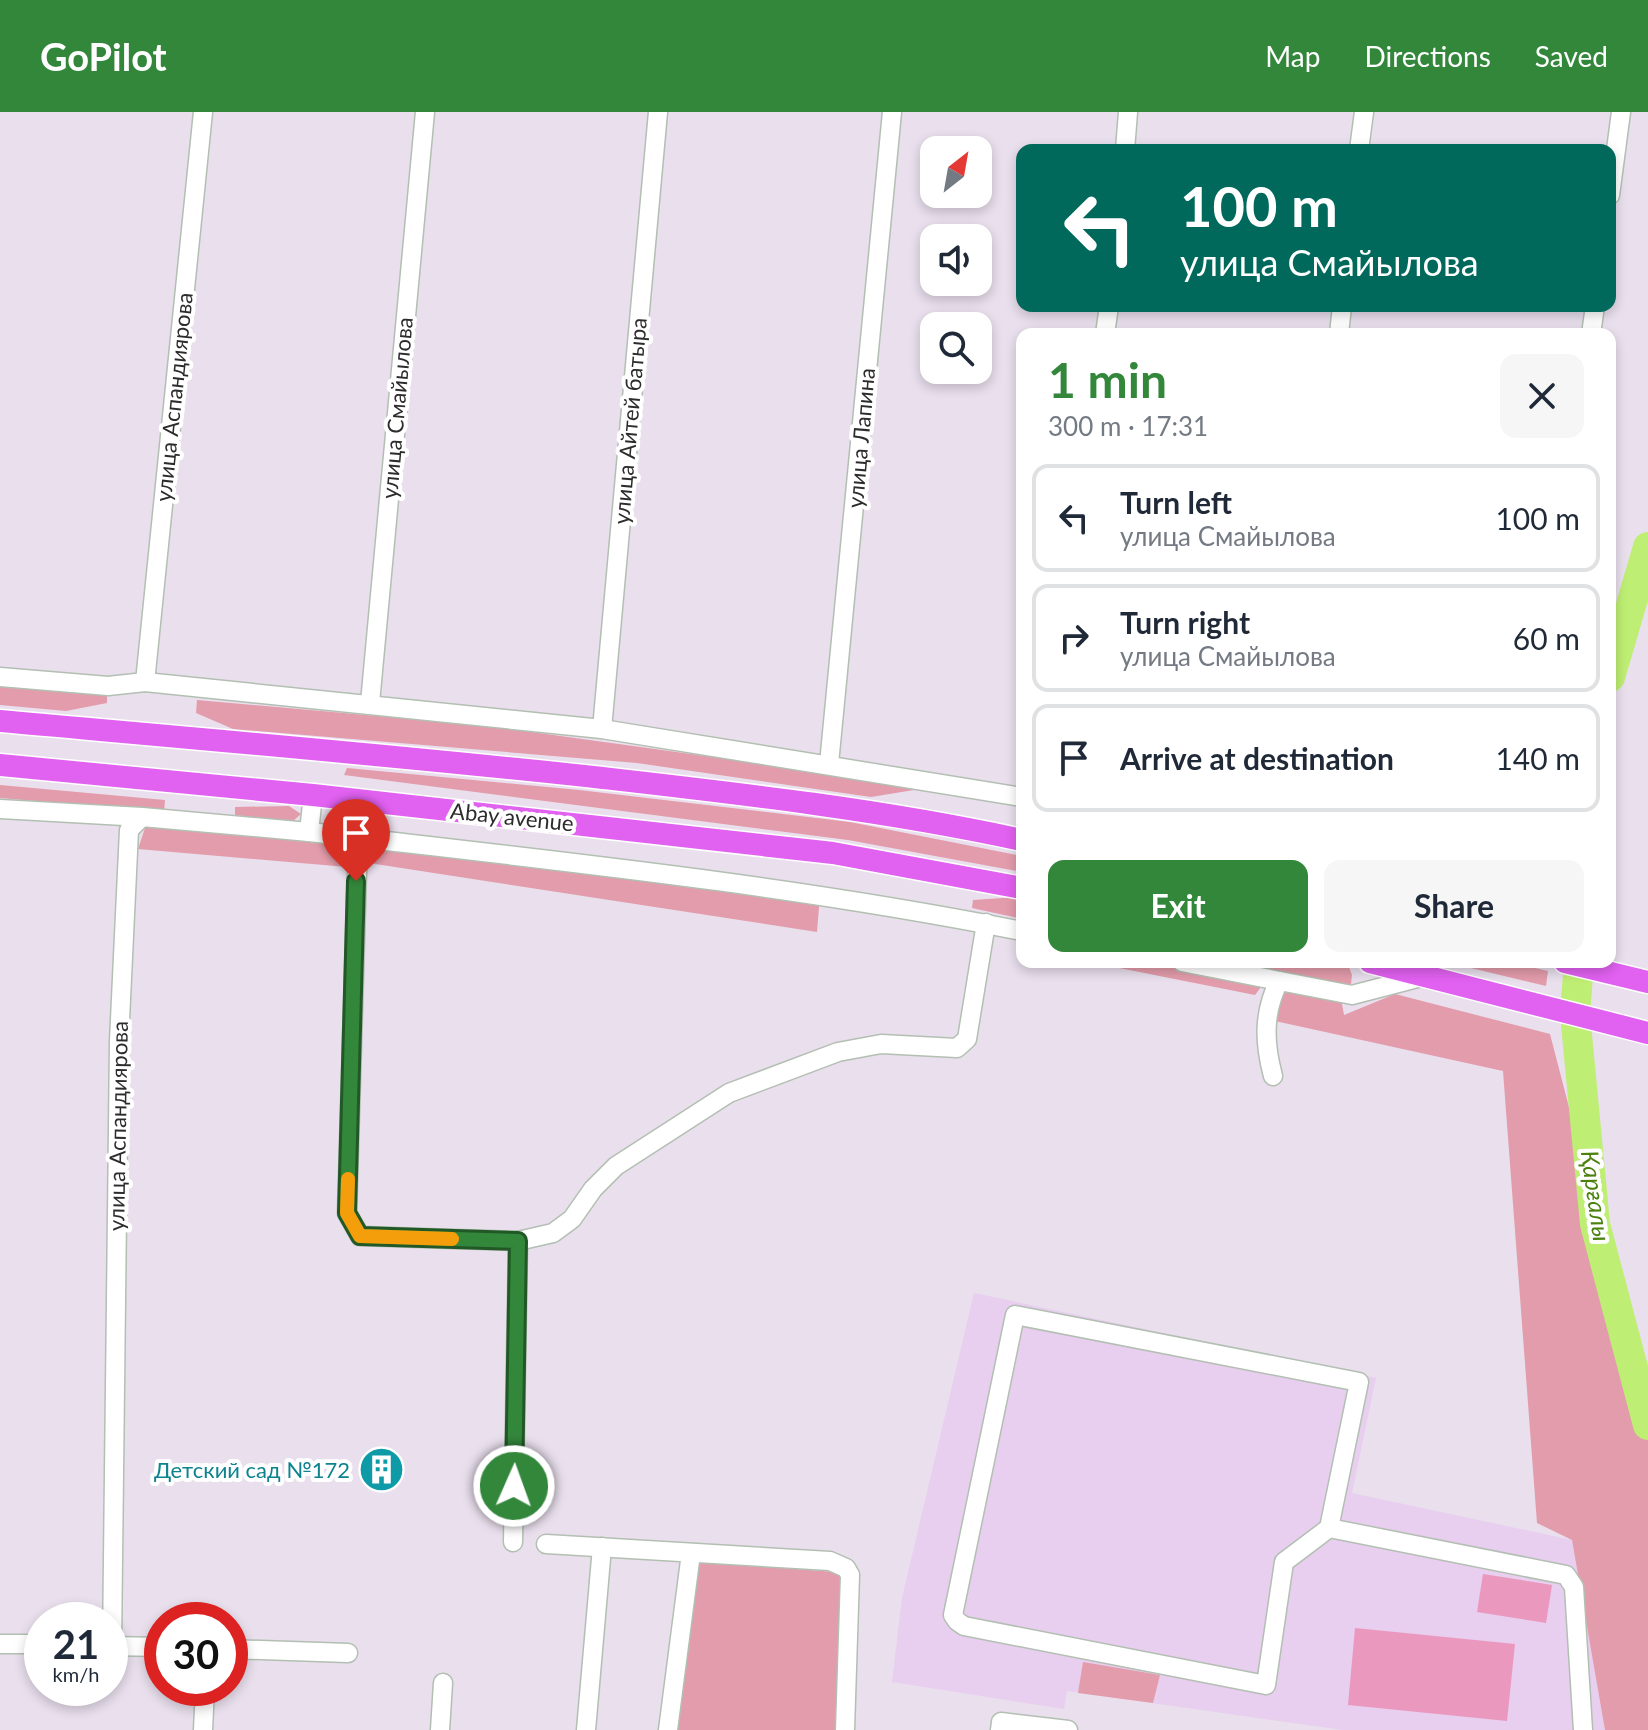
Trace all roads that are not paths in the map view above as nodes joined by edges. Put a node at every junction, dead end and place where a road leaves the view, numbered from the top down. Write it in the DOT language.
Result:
graph roads {
  1 [pos="203,112"];
  2 [pos="425,112"];
  3 [pos="658,112"];
  4 [pos="892,112"];
  5 [pos="1128,112"];
  6 [pos="1364,112"];
  7 [pos="1621,112"];
  8 [pos="1125,144"];
  9 [pos="1360,144"];
  10 [pos="1616,150"];
  11 [pos="0,677"];
  12 [pos="145,682"];
  13 [pos="370,703"];
  14 [pos="0,721"];
  15 [pos="602,729"];
  16 [pos="829,764"];
  17 [pos="0,765"];
  18 [pos="313,795"];
  19 [pos="1016,796"];
  20 [pos="0,809"];
  21 [pos="142,817"];
  22 [pos="309,832"];
  23 [pos="358,838"];
  24 [pos="1016,839"];
  25 [pos="1016,887"];
  26 [pos="986,923"];
  27 [pos="1016,930"];
  28 [pos="1213,968"];
  29 [pos="1394,968"];
  30 [pos="1592,968"];
  31 [pos="1426,976"];
  32 [pos="1279,981"];
  33 [pos="1648,982"];
  34 [pos="1648,1033"];
  35 [pos="1273,1076"];
  36 [pos="518,1241"];
  37 [pos="1329,1528"];
  38 [pos="513,1542"];
  39 [pos="546,1544"];
  40 [pos="602,1547"];
  41 [pos="691,1553"];
  42 [pos="112,1602"];
  43 [pos="0,1644"];
  44 [pos="24,1644"];
  45 [pos="248,1650"];
  46 [pos="348,1653"];
  47 [pos="443,1683"];
  48 [pos="204,1706"];
  49 [pos="1000,1726"];
  50 [pos="203,1730"];
  51 [pos="440,1730"];
  52 [pos="586,1730"];
  53 [pos="668,1730"];
  54 [pos="845,1730"];
  55 [pos="1068,1730"];
  56 [pos="1583,1730"];
  1 -- 12 [label="street, улица Аспандиярова"];
  2 -- 13 [label="street, улица Смайылова"];
  3 -- 15 [label="street, улица Айтей батыра"];
  4 -- 16 [label="street, улица Лапина"];
  5 -- 8 [label="street"];
  6 -- 9 [label="street"];
  7 -- 10 [label="street"];
  11 -- 12 [label="street"];
  12 -- 13 [label="street"];
  13 -- 15 [label="street"];
  14 -- 24 [label="main road"];
  15 -- 16 [label="street"];
  16 -- 19 [label="street"];
  17 -- 18 [label="main road, Abay avenue"];
  18 -- 22 [label="street"];
  18 -- 25 [label="main road, Abay avenue"];
  20 -- 21 [label="street"];
  21 -- 22 [label="street"];
  21 -- 42 [label="street, улица Аспандиярова"];
  22 -- 23 [label="street"];
  23 -- 26 [label="street"];
  23 -- 36 [label="street"];
  26 -- 27 [label="street"];
  26 -- 36 [label="street"];
  28 -- 32 [label="street"];
  29 -- 31 [label="main road"];
  30 -- 33 [label="main road"];
  31 -- 32 [label="street"];
  31 -- 34 [label="main road"];
  32 -- 35 [label="street"];
  36 -- 38 [label="street"];
  37 -- 37 [label="street"];
  37 -- 56 [label="street"];
  39 -- 40 [label="street"];
  40 -- 41 [label="street"];
  40 -- 52 [label="street"];
  41 -- 53 [label="street"];
  41 -- 54 [label="street"];
  43 -- 44 [label="street"];
  45 -- 46 [label="street"];
  47 -- 51 [label="street"];
  48 -- 50 [label="street"];
  49 -- 55 [label="street"];
}
